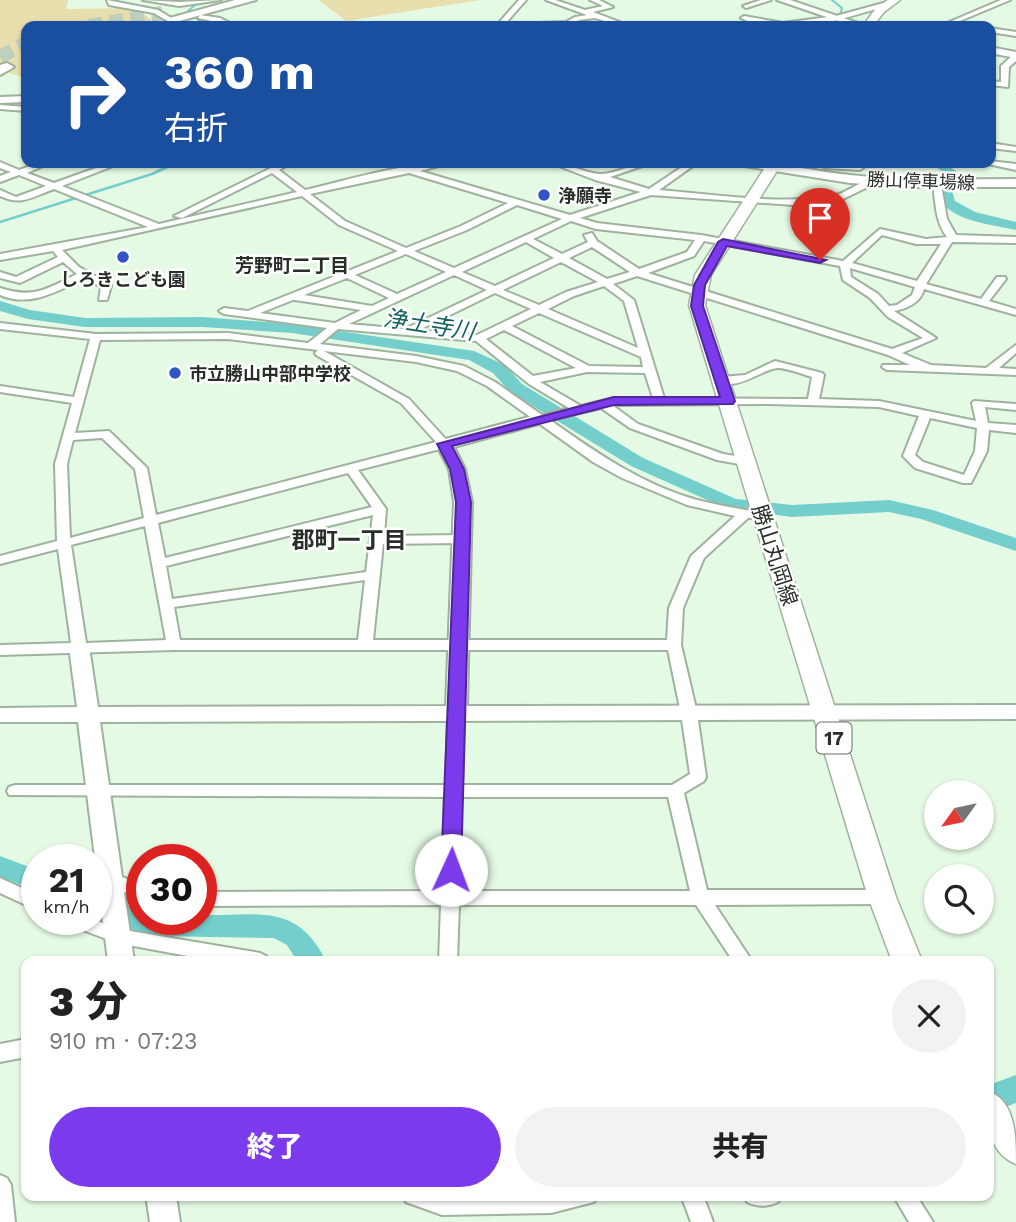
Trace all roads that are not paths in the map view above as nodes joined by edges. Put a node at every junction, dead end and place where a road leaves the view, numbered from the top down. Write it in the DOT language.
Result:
graph roads {
  1 [pos="110,0"];
  2 [pos="146,0"];
  3 [pos="218,0"];
  4 [pos="237,0"];
  5 [pos="250,0"];
  6 [pos="523,0"];
  7 [pos="549,0"];
  8 [pos="593,0"];
  9 [pos="768,0"];
  10 [pos="782,0"];
  11 [pos="1007,0"];
  12 [pos="891,2"];
  13 [pos="746,6"];
  14 [pos="583,12"];
  15 [pos="167,16"];
  16 [pos="594,16"];
  17 [pos="200,17"];
  18 [pos="744,18"];
  19 [pos="836,18"];
  20 [pos="170,21"];
  21 [pos="222,21"];
  22 [pos="504,21"];
  23 [pos="572,21"];
  24 [pos="610,21"];
  25 [pos="759,21"];
  26 [pos="816,21"];
  27 [pos="846,21"];
  28 [pos="873,21"];
  29 [pos="956,21"];
  30 [pos="996,31"];
  31 [pos="1016,34"];
  32 [pos="996,51"];
  33 [pos="1016,56"];
  34 [pos="1002,65"];
  35 [pos="1016,68"];
  36 [pos="996,84"];
  37 [pos="21,99"];
  38 [pos="0,100"];
  39 [pos="0,107"];
  40 [pos="21,109"];
  41 [pos="996,146"];
  42 [pos="1015,151"];
  43 [pos="996,164"];
  44 [pos="0,166"];
  45 [pos="1016,167"];
  46 [pos="31,168"];
  47 [pos="104,168"];
  48 [pos="419,168"];
  49 [pos="569,168"];
  50 [pos="631,168"];
  51 [pos="686,168"];
  52 [pos="772,168"];
  53 [pos="787,168"];
  54 [pos="819,168"];
  55 [pos="272,169"];
  56 [pos="408,170"];
  57 [pos="19,172"];
  58 [pos="809,173"];
  59 [pos="598,178"];
  60 [pos="0,179"];
  61 [pos="876,181"];
  62 [pos="1016,183"];
  63 [pos="937,184"];
  64 [pos="54,187"];
  65 [pos="650,192"];
  66 [pos="0,193"];
  67 [pos="301,193"];
  68 [pos="751,199"];
  69 [pos="517,202"];
  70 [pos="571,218"];
  71 [pos="597,226"];
  72 [pos="156,228"];
  73 [pos="525,238"];
  74 [pos="701,238"];
  75 [pos="950,240"];
  76 [pos="1016,240"];
  77 [pos="723,242"];
  78 [pos="593,243"];
  79 [pos="404,250"];
  80 [pos="59,253"];
  81 [pos="0,257"];
  82 [pos="560,257"];
  83 [pos="845,264"];
  84 [pos="455,271"];
  85 [pos="638,273"];
  86 [pos="86,274"];
  87 [pos="346,274"];
  88 [pos="0,275"];
  89 [pos="1001,279"];
  90 [pos="605,282"];
  91 [pos="919,284"];
  92 [pos="495,289"];
  93 [pos="0,291"];
  94 [pos="697,293"];
  95 [pos="294,297"];
  96 [pos="103,298"];
  97 [pos="397,298"];
  98 [pos="983,303"];
  99 [pos="373,309"];
  100 [pos="539,309"];
  101 [pos="887,310"];
  102 [pos="224,311"];
  103 [pos="1016,312"];
  104 [pos="248,313"];
  105 [pos="0,326"];
  106 [pos="503,326"];
  107 [pos="334,327"];
  108 [pos="404,333"];
  109 [pos="96,337"];
  110 [pos="479,338"];
  111 [pos="309,347"];
  112 [pos="1016,348"];
  113 [pos="892,353"];
  114 [pos="645,355"];
  115 [pos="887,367"];
  116 [pos="587,369"];
  117 [pos="930,369"];
  118 [pos="991,369"];
  119 [pos="648,370"];
  120 [pos="1016,372"];
  121 [pos="531,380"];
  122 [pos="721,380"];
  123 [pos="0,389"];
  124 [pos="659,400"];
  125 [pos="79,401"];
  126 [pos="728,401"];
  127 [pos="813,402"];
  128 [pos="603,404"];
  129 [pos="1016,407"];
  130 [pos="577,410"];
  131 [pos="926,413"];
  132 [pos="540,419"];
  133 [pos="985,426"];
  134 [pos="1016,429"];
  135 [pos="70,437"];
  136 [pos="444,444"];
  137 [pos="745,461"];
  138 [pos="351,468"];
  139 [pos="751,484"];
  140 [pos="380,509"];
  141 [pos="753,515"];
  142 [pos="151,520"];
  143 [pos="462,539"];
  144 [pos="377,540"];
  145 [pos="64,542"];
  146 [pos="0,560"];
  147 [pos="159,564"];
  148 [pos="373,575"];
  149 [pos="167,604"];
  150 [pos="174,645"];
  151 [pos="365,645"];
  152 [pos="458,645"];
  153 [pos="674,645"];
  154 [pos="79,648"];
  155 [pos="0,650"];
  156 [pos="1016,712"];
  157 [pos="689,713"];
  158 [pos="826,713"];
  159 [pos="456,714"];
  160 [pos="0,715"];
  161 [pos="90,715"];
  162 [pos="453,789"];
  163 [pos="99,790"];
  164 [pos="15,791"];
  165 [pos="675,791"];
  166 [pos="113,884"];
  167 [pos="0,885"];
  168 [pos="126,887"];
  169 [pos="21,895"];
  170 [pos="450,897"];
  171 [pos="700,897"];
  172 [pos="882,897"];
  173 [pos="217,899"];
  174 [pos="98,935"];
  175 [pos="119,949"];
  176 [pos="201,956"];
  177 [pos="448,956"];
  178 [pos="741,956"];
  179 [pos="905,956"];
  180 [pos="21,1049"];
  181 [pos="0,1053"];
  182 [pos="0,1185"];
  183 [pos="162,1201"];
  184 [pos="560,1201"];
  185 [pos="694,1201"];
  186 [pos="907,1201"];
  187 [pos="442,1208"];
  188 [pos="4,1222"];
  189 [pos="165,1222"];
  190 [pos="702,1222"];
  191 [pos="922,1222"];
  1 -- 20 [label="street"];
  2 -- 3 [label="street"];
  4 -- 15 [label="highway"];
  5 -- 15 [label="highway"];
  6 -- 22 [label="street"];
  7 -- 14 [label="street"];
  8 -- 14 [label="street"];
  9 -- 13 [label="street"];
  10 -- 19 [label="street"];
  11 -- 29 [label="street"];
  12 -- 19 [label="street"];
  12 -- 28 [label="main road"];
  14 -- 16 [label="street"];
  16 -- 23 [label="street"];
  16 -- 24 [label="street"];
  17 -- 21 [label="street"];
  18 -- 25 [label="street"];
  19 -- 26 [label="street"];
  19 -- 27 [label="street"];
  30 -- 31 [label="street"];
  32 -- 33 [label="street"];
  33 -- 34 [label="street"];
  34 -- 35 [label="street"];
  34 -- 36 [label="street"];
  37 -- 38 [label="street"];
  39 -- 40 [label="street"];
  41 -- 42 [label="street"];
  43 -- 45 [label="street"];
  44 -- 57 [label="street"];
  46 -- 57 [label="street"];
  47 -- 64 [label="street"];
  48 -- 56 [label="street"];
  49 -- 59 [label="street"];
  50 -- 59 [label="street"];
  51 -- 65 [label="street"];
  52 -- 68 [label="main road"];
  53 -- 58 [label="street, 勝山停車場線"];
  54 -- 58 [label="street"];
  55 -- 67 [label="street"];
  55 -- 72 [label="street"];
  56 -- 67 [label="street"];
  56 -- 69 [label="street"];
  57 -- 60 [label="street"];
  57 -- 64 [label="street"];
  58 -- 61 [label="street, 勝山停車場線"];
  59 -- 65 [label="street"];
  61 -- 63 [label="street, 勝山停車場線"];
  61 -- 68 [label="street"];
  62 -- 63 [label="street, 勝山停車場線"];
  63 -- 75 [label="street"];
  64 -- 66 [label="street"];
  64 -- 72 [label="street"];
  65 -- 68 [label="street"];
  65 -- 70 [label="street"];
  67 -- 72 [label="street"];
  67 -- 79 [label="street"];
  68 -- 77 [label="main road"];
  69 -- 70 [label="street"];
  69 -- 79 [label="street"];
  70 -- 71 [label="street"];
  70 -- 73 [label="street"];
  71 -- 74 [label="street"];
  71 -- 78 [label="street"];
  72 -- 80 [label="street"];
  73 -- 82 [label="street"];
  73 -- 84 [label="street"];
  74 -- 77 [label="street"];
  74 -- 85 [label="street"];
  75 -- 76 [label="street"];
  75 -- 83 [label="street"];
  75 -- 91 [label="street"];
  77 -- 83 [label="street"];
  77 -- 94 [label="main road"];
  78 -- 82 [label="street"];
  78 -- 85 [label="street"];
  79 -- 84 [label="street"];
  79 -- 87 [label="street"];
  80 -- 81 [label="street"];
  80 -- 86 [label="street"];
  80 -- 88 [label="street"];
  82 -- 90 [label="street"];
  82 -- 92 [label="street"];
  83 -- 91 [label="street"];
  83 -- 101 [label="street"];
  84 -- 92 [label="street"];
  84 -- 97 [label="street"];
  85 -- 90 [label="street"];
  85 -- 94 [label="street"];
  86 -- 93 [label="street"];
  86 -- 96 [label="street"];
  87 -- 95 [label="street"];
  87 -- 97 [label="street"];
  89 -- 98 [label="street"];
  90 -- 100 [label="street"];
  90 -- 114 [label="street"];
  91 -- 98 [label="street"];
  91 -- 101 [label="street"];
  92 -- 100 [label="street"];
  92 -- 108 [label="street"];
  94 -- 113 [label="street"];
  94 -- 122 [label="main road, 勝山丸岡線 / 17"];
  95 -- 99 [label="street"];
  95 -- 104 [label="street"];
  97 -- 99 [label="street"];
  98 -- 103 [label="street"];
  99 -- 107 [label="street"];
  100 -- 106 [label="street"];
  100 -- 114 [label="street"];
  101 -- 113 [label="street"];
  102 -- 104 [label="street"];
  104 -- 107 [label="street"];
  105 -- 109 [label="street"];
  106 -- 110 [label="street"];
  106 -- 116 [label="street"];
  107 -- 108 [label="street"];
  107 -- 111 [label="street"];
  108 -- 110 [label="street"];
  109 -- 111 [label="street"];
  109 -- 125 [label="street"];
  110 -- 121 [label="street"];
  111 -- 132 [label="street"];
  111 -- 136 [label="street"];
  112 -- 118 [label="street"];
  113 -- 117 [label="street"];
  114 -- 119 [label="street"];
  115 -- 117 [label="street"];
  116 -- 119 [label="street"];
  116 -- 121 [label="street"];
  117 -- 118 [label="street"];
  118 -- 120 [label="street"];
  119 -- 124 [label="street"];
  121 -- 130 [label="street"];
  122 -- 126 [label="main road, 勝山丸岡線 / 17"];
  122 -- 127 [label="street"];
  123 -- 125 [label="street"];
  124 -- 126 [label="street"];
  124 -- 128 [label="street"];
  125 -- 135 [label="street"];
  126 -- 127 [label="street"];
  126 -- 137 [label="main road, 勝山丸岡線 / 17"];
  127 -- 131 [label="street"];
  128 -- 130 [label="street"];
  128 -- 137 [label="street"];
  129 -- 133 [label="street"];
  130 -- 132 [label="street"];
  131 -- 133 [label="street"];
  131 -- 133 [label="street"];
  132 -- 136 [label="street"];
  132 -- 141 [label="street"];
  133 -- 134 [label="street"];
  135 -- 142 [label="street"];
  135 -- 145 [label="street"];
  136 -- 138 [label="street"];
  136 -- 143 [label="street"];
  137 -- 139 [label="main road, 勝山丸岡線 / 17"];
  138 -- 140 [label="street"];
  138 -- 142 [label="street"];
  139 -- 141 [label="main road, 勝山丸岡線 / 17"];
  140 -- 144 [label="street"];
  140 -- 147 [label="street"];
  141 -- 153 [label="street"];
  141 -- 158 [label="main road, 勝山丸岡線 / 17"];
  142 -- 145 [label="street"];
  142 -- 147 [label="street"];
  143 -- 144 [label="street"];
  143 -- 152 [label="street"];
  144 -- 148 [label="street"];
  145 -- 146 [label="street"];
  145 -- 154 [label="street"];
  147 -- 149 [label="street"];
  148 -- 149 [label="street"];
  148 -- 151 [label="street"];
  149 -- 150 [label="street"];
  150 -- 151 [label="street"];
  150 -- 154 [label="street"];
  151 -- 152 [label="street"];
  152 -- 153 [label="street"];
  152 -- 159 [label="street"];
  153 -- 157 [label="street"];
  154 -- 155 [label="street"];
  154 -- 161 [label="street"];
  156 -- 158 [label="street"];
  157 -- 158 [label="street"];
  157 -- 159 [label="street"];
  157 -- 165 [label="street"];
  158 -- 172 [label="main road, 勝山丸岡線 / 17"];
  159 -- 161 [label="street"];
  159 -- 162 [label="street"];
  160 -- 161 [label="street"];
  161 -- 163 [label="street"];
  162 -- 163 [label="street"];
  162 -- 165 [label="street"];
  162 -- 170 [label="street"];
  163 -- 164 [label="street"];
  163 -- 166 [label="street"];
  165 -- 171 [label="street"];
  166 -- 168 [label="street"];
  166 -- 175 [label="street"];
  167 -- 169 [label="street"];
  170 -- 171 [label="street"];
  170 -- 173 [label="street"];
  170 -- 177 [label="street"];
  171 -- 172 [label="street"];
  171 -- 178 [label="street"];
  172 -- 179 [label="main road, 勝山丸岡線 / 17"];
  174 -- 175 [label="street"];
  175 -- 176 [label="street"];
  180 -- 181 [label="street"];
  182 -- 188 [label="street"];
  183 -- 189 [label="street"];
  184 -- 187 [label="street"];
  185 -- 190 [label="street"];
  186 -- 191 [label="street"];
}
